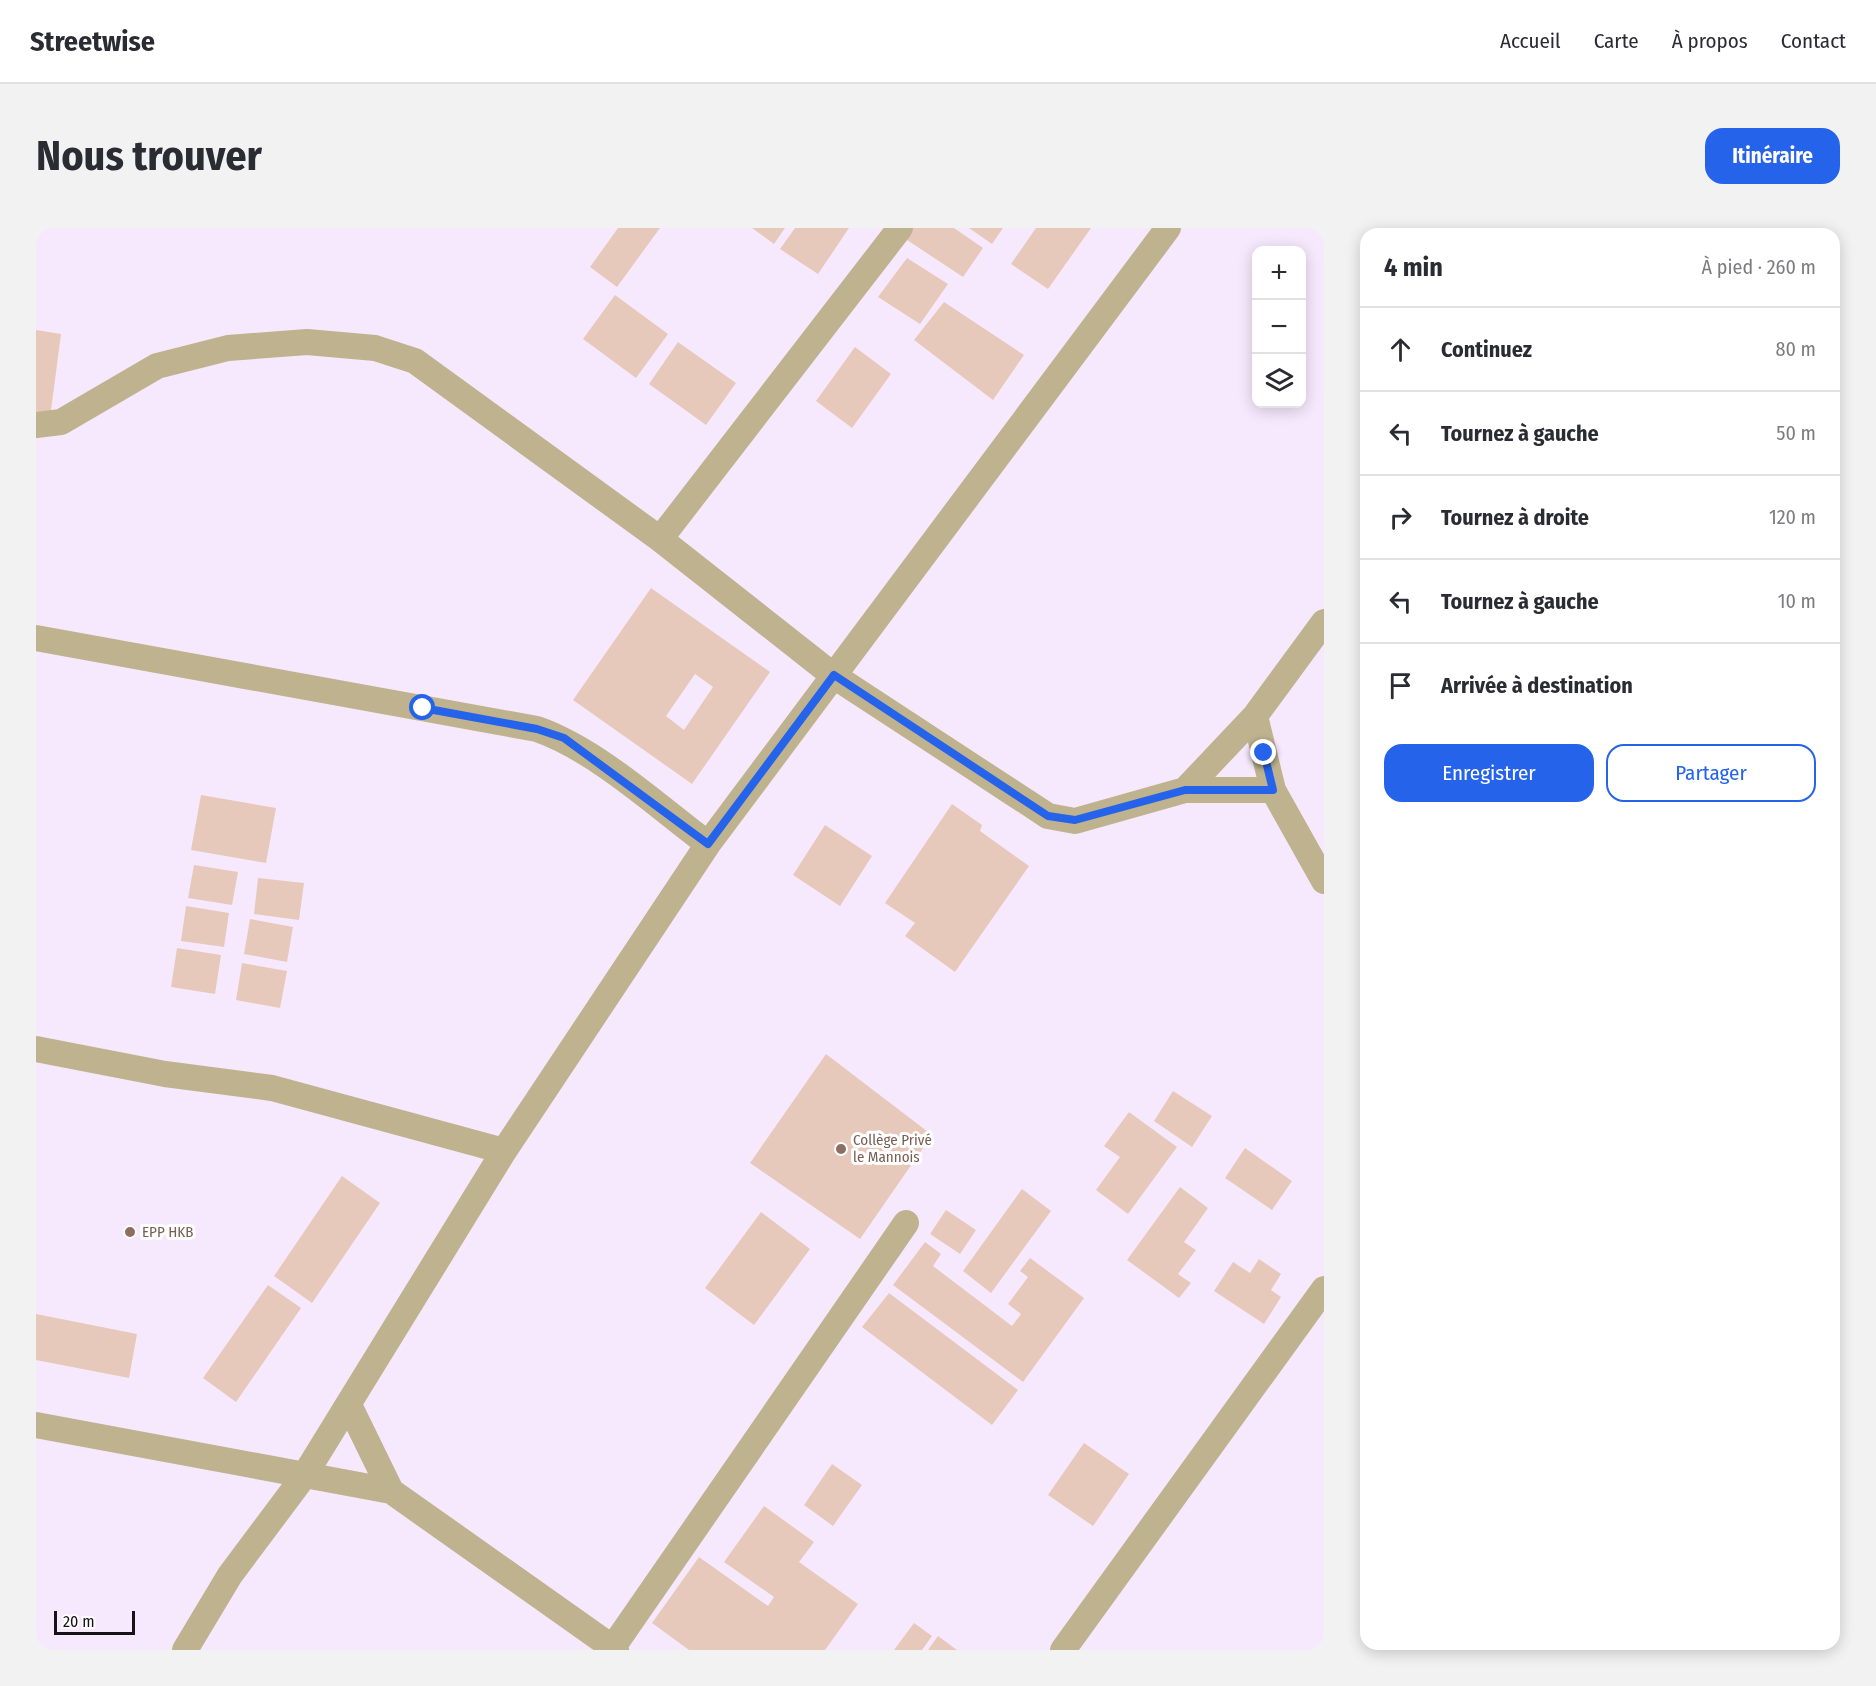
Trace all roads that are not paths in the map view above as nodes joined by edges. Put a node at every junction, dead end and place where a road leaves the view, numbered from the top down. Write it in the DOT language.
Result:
graph roads {
  1 [pos="900,228"];
  2 [pos="1168,228"];
  3 [pos="36,425"];
  4 [pos="660,539"];
  5 [pos="1324,622"];
  6 [pos="36,638"];
  7 [pos="834,675"];
  8 [pos="1255,716"];
  9 [pos="1185,790"];
  10 [pos="1273,790"];
  11 [pos="708,844"];
  12 [pos="1324,880"];
  13 [pos="36,1049"];
  14 [pos="504,1151"];
  15 [pos="906,1223"];
  16 [pos="1324,1289"];
  17 [pos="349,1405"];
  18 [pos="36,1425"];
  19 [pos="304,1476"];
  20 [pos="391,1491"];
  21 [pos="613,1649"];
  22 [pos="185,1650"];
  23 [pos="1063,1650"];
  1 -- 4 [label="street"];
  2 -- 7 [label="street"];
  3 -- 4 [label="street"];
  4 -- 7 [label="street"];
  5 -- 8 [label="street"];
  6 -- 11 [label="street"];
  7 -- 9 [label="street"];
  7 -- 11 [label="street"];
  8 -- 9 [label="street"];
  8 -- 10 [label="street"];
  9 -- 10 [label="street"];
  10 -- 12 [label="street"];
  11 -- 14 [label="street"];
  13 -- 14 [label="street"];
  14 -- 17 [label="street"];
  15 -- 21 [label="street"];
  16 -- 23 [label="street"];
  17 -- 19 [label="street"];
  17 -- 20 [label="street"];
  18 -- 19 [label="street"];
  19 -- 20 [label="street"];
  19 -- 22 [label="street"];
  20 -- 21 [label="street"];
}
